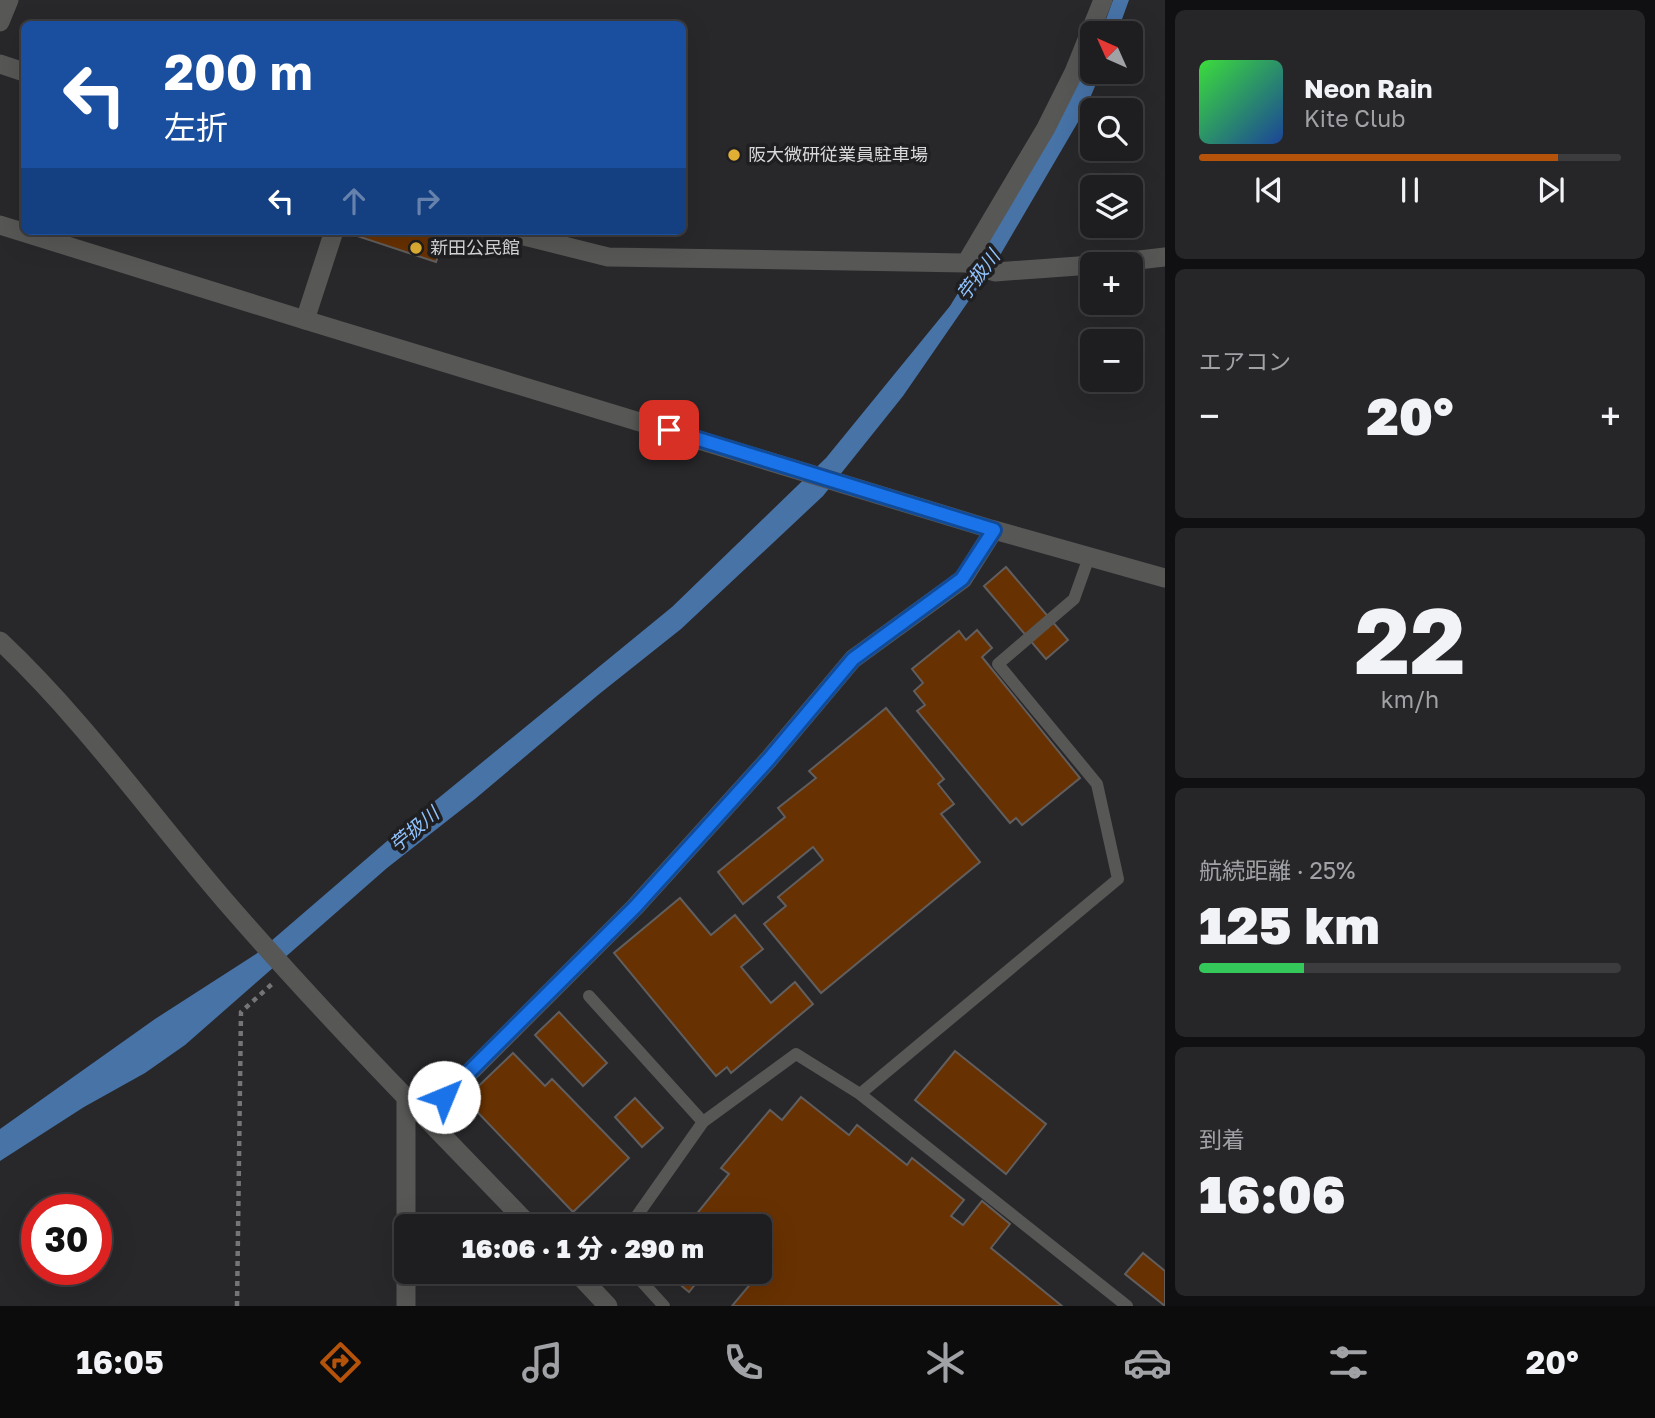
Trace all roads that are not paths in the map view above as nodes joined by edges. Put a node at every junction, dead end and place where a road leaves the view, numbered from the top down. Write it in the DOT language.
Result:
graph roads {
  1 [pos="9,0"];
  2 [pos="1103,0"];
  3 [pos="0,22"];
  4 [pos="0,64"];
  5 [pos="21,71"];
  6 [pos="0,225"];
  7 [pos="21,232"];
  8 [pos="32,235"];
  9 [pos="333,235"];
  10 [pos="520,235"];
  11 [pos="1165,257"];
  12 [pos="1143,260"];
  13 [pos="966,263"];
  14 [pos="1080,266"];
  15 [pos="305,320"];
  16 [pos="994,530"];
  17 [pos="1089,557"];
  18 [pos="1165,578"];
  19 [pos="0,641"];
  20 [pos="589,996"];
  21 [pos="860,1094"];
  22 [pos="407,1098"];
  23 [pos="425,1116"];
  24 [pos="703,1122"];
  25 [pos="406,1214"];
  26 [pos="519,1214"];
  27 [pos="638,1214"];
  28 [pos="406,1284"];
  29 [pos="587,1284"];
  30 [pos="644,1284"];
  31 [pos="406,1306"];
  32 [pos="608,1306"];
  33 [pos="664,1306"];
  34 [pos="1127,1306"];
  1 -- 3 [label="street"];
  2 -- 13 [label="street"];
  4 -- 5 [label="street"];
  6 -- 7 [label="street"];
  8 -- 15 [label="street"];
  9 -- 15 [label="street"];
  10 -- 13 [label="street"];
  11 -- 12 [label="street"];
  13 -- 14 [label="street"];
  15 -- 16 [label="street"];
  16 -- 17 [label="street"];
  16 -- 23 [label="street"];
  17 -- 18 [label="street"];
  17 -- 21 [label="lane"];
  19 -- 22 [label="street"];
  20 -- 24 [label="lane"];
  21 -- 24 [label="lane"];
  21 -- 34 [label="lane"];
  22 -- 23 [label="street"];
  22 -- 25 [label="street"];
  23 -- 26 [label="street"];
  24 -- 27 [label="lane"];
  28 -- 31 [label="street"];
  29 -- 32 [label="street"];
  30 -- 33 [label="lane"];
}
